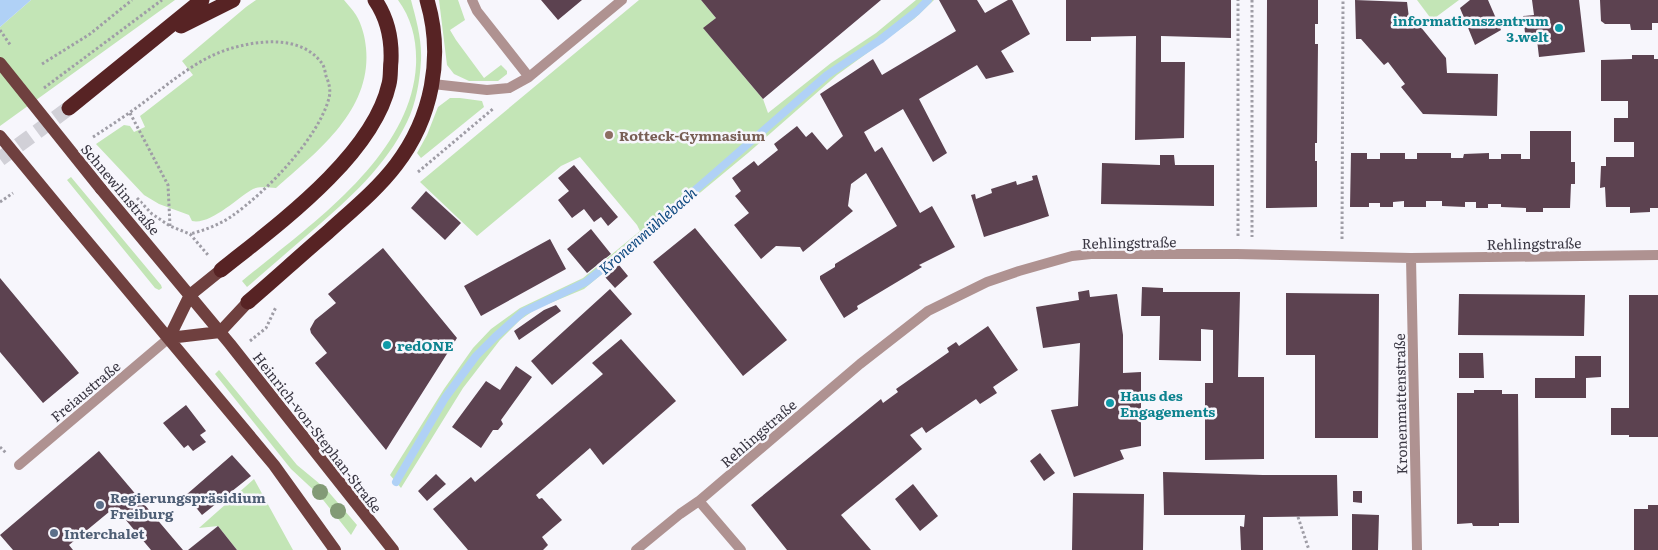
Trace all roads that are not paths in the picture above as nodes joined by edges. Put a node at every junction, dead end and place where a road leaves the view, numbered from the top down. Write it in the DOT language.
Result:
graph roads {
  1 [pos="202,0"];
  2 [pos="232,0"];
  3 [pos="375,0"];
  4 [pos="427,0"];
  5 [pos="472,0"];
  6 [pos="622,0"];
  7 [pos="157,38"];
  8 [pos="0,63"];
  9 [pos="529,77"];
  10 [pos="433,84"];
  11 [pos="69,108"];
  12 [pos="0,136"];
  13 [pos="1658,255"];
  14 [pos="1412,258"];
  15 [pos="221,270"];
  16 [pos="190,295"];
  17 [pos="248,302"];
  18 [pos="220,332"];
  19 [pos="169,338"];
  20 [pos="18,465"];
  21 [pos="699,501"];
  22 [pos="335,550"];
  23 [pos="393,550"];
  24 [pos="636,550"];
  25 [pos="741,550"];
  26 [pos="1417,550"];
  1 -- 7 [label="highway"];
  2 -- 7 [label="highway"];
  3 -- 15 [label="highway"];
  4 -- 10 [label="highway"];
  5 -- 9 [label="street"];
  6 -- 9 [label="street"];
  7 -- 11 [label="highway"];
  8 -- 16 [label="main road, Schnewlinstraße, bridge"];
  9 -- 10 [label="street"];
  10 -- 17 [label="highway"];
  12 -- 19 [label="main road, bridge"];
  13 -- 14 [label="street, Rehlingstraße"];
  14 -- 21 [label="street, Rehlingstraße"];
  14 -- 26 [label="street, Kronenmattenstraße"];
  15 -- 16 [label="main road"];
  16 -- 18 [label="main road, Schnewlinstraße"];
  16 -- 19 [label="main road"];
  17 -- 18 [label="main road"];
  18 -- 19 [label="main road"];
  18 -- 23 [label="main road, Heinrich-von-Stephan-Straße"];
  19 -- 20 [label="street, Freiaustraße"];
  19 -- 22 [label="main road"];
  21 -- 24 [label="street, Rehlingstraße"];
  21 -- 25 [label="street"];
}
